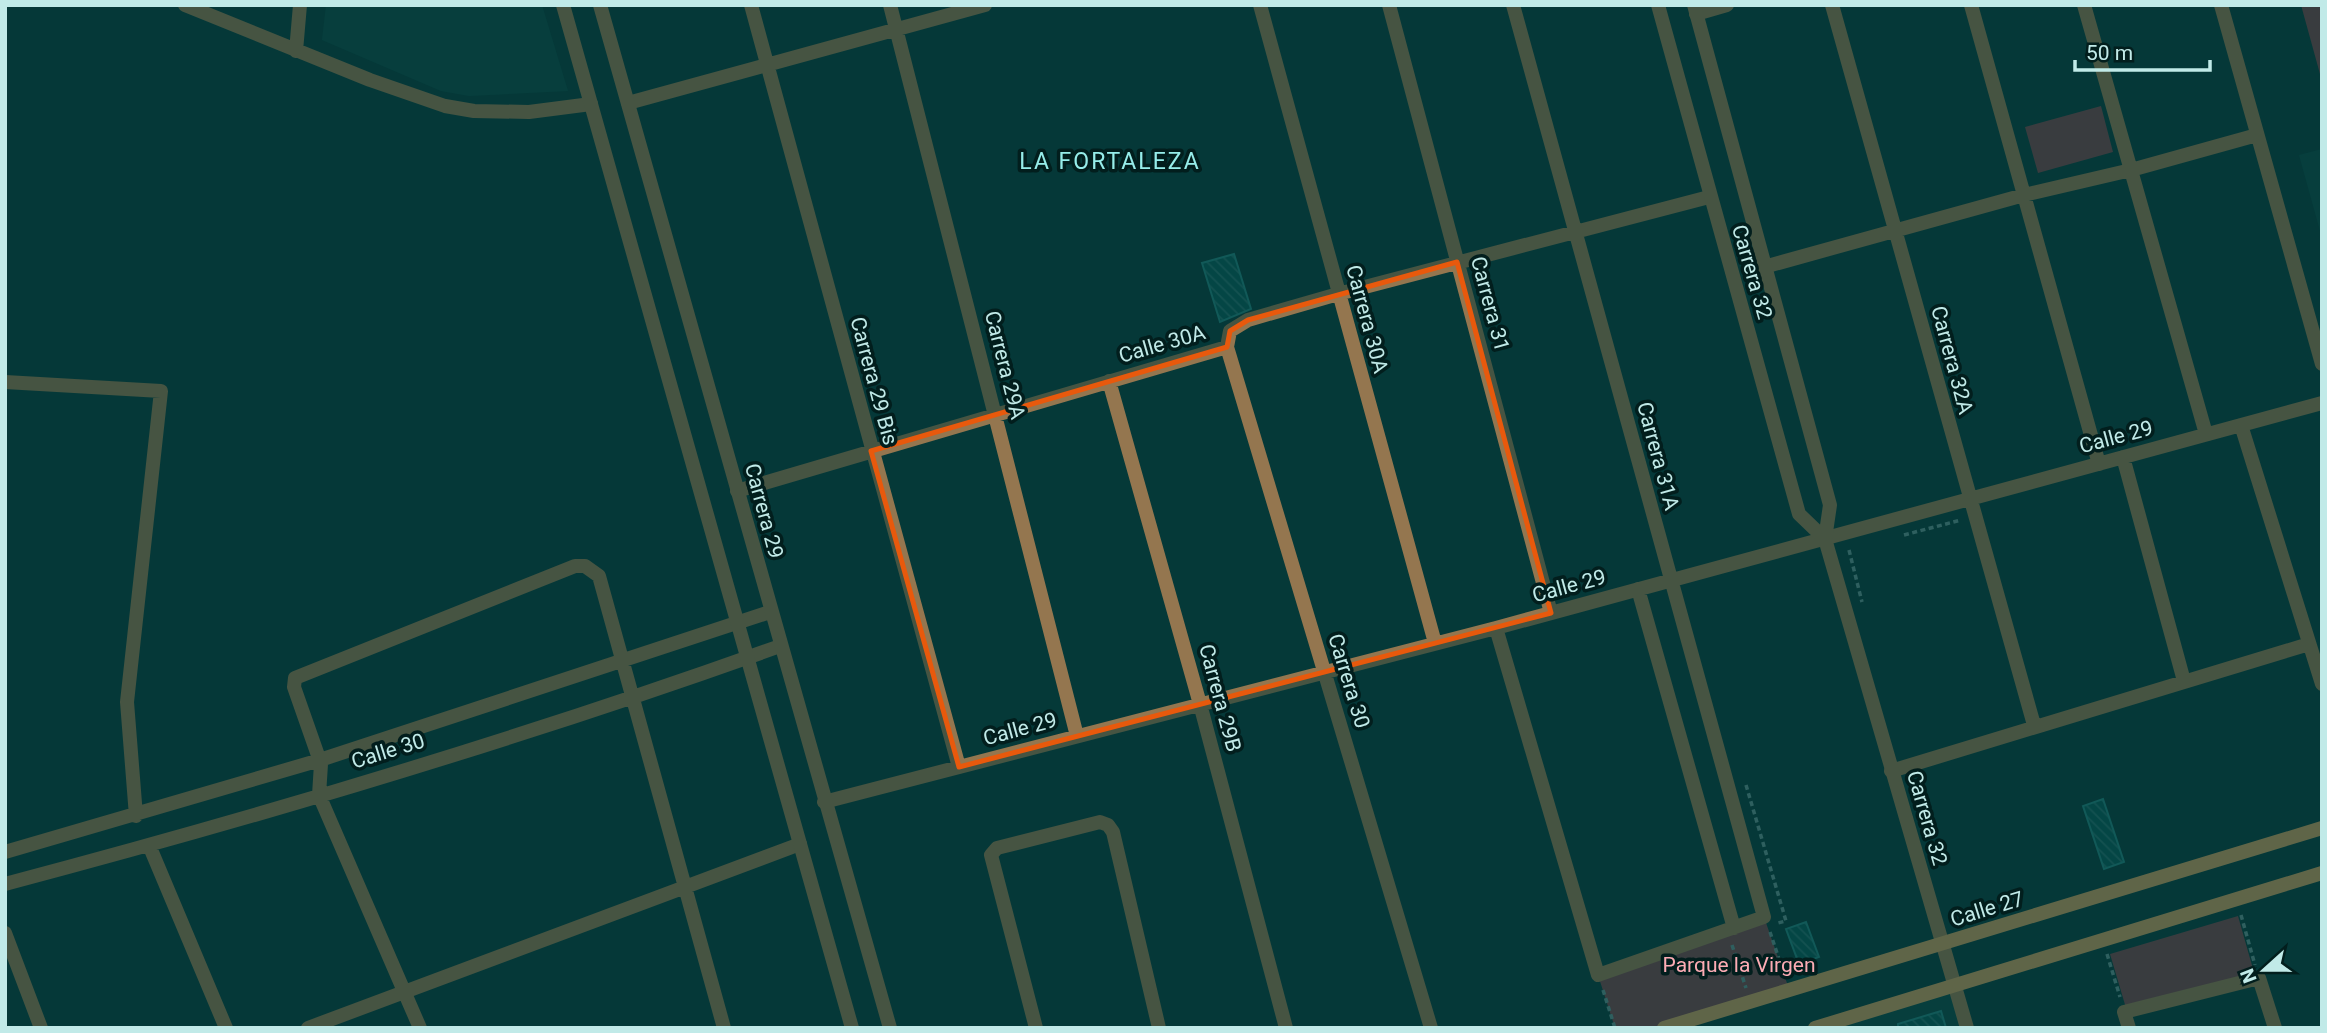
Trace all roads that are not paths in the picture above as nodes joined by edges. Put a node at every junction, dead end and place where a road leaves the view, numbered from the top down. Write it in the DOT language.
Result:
graph roads {
  1 [pos="185,5"];
  2 [pos="300,5"];
  3 [pos="563,5"];
  4 [pos="600,5"];
  5 [pos="751,5"];
  6 [pos="890,5"];
  7 [pos="985,5"];
  8 [pos="1260,5"];
  9 [pos="1389,5"];
  10 [pos="1513,5"];
  11 [pos="1658,5"];
  12 [pos="1727,5"];
  13 [pos="1832,5"];
  14 [pos="1970,5"];
  15 [pos="2084,5"];
  16 [pos="2221,5"];
  17 [pos="1695,9"];
  18 [pos="898,29"];
  19 [pos="296,51"];
  20 [pos="767,65"];
  21 [pos="628,103"];
  22 [pos="591,104"];
  23 [pos="2257,135"];
  24 [pos="2131,170"];
  25 [pos="2024,195"];
  26 [pos="1709,197"];
  27 [pos="1574,230"];
  28 [pos="1895,231"];
  29 [pos="1457,261"];
  30 [pos="1764,267"];
  31 [pos="1338,294"];
  32 [pos="1227,346"];
  33 [pos="2322,364"];
  34 [pos="1109,381"];
  35 [pos="5,382"];
  36 [pos="2322,402"];
  37 [pos="996,414"];
  38 [pos="2241,425"];
  39 [pos="2206,434"];
  40 [pos="871,451"];
  41 [pos="2123,457"];
  42 [pos="2099,464"];
  43 [pos="737,491"];
  44 [pos="1969,500"];
  45 [pos="1825,539"];
  46 [pos="1670,580"];
  47 [pos="1638,589"];
  48 [pos="770,612"];
  49 [pos="1551,613"];
  50 [pos="737,623"];
  51 [pos="1496,628"];
  52 [pos="1435,643"];
  53 [pos="2309,644"];
  54 [pos="780,646"];
  55 [pos="747,658"];
  56 [pos="622,662"];
  57 [pos="1324,672"];
  58 [pos="2184,681"];
  59 [pos="2322,684"];
  60 [pos="633,698"];
  61 [pos="1200,704"];
  62 [pos="2034,726"];
  63 [pos="1077,736"];
  64 [pos="320,760"];
  65 [pos="959,767"];
  66 [pos="1891,771"];
  67 [pos="319,795"];
  68 [pos="824,802"];
  69 [pos="136,817"];
  70 [pos="2322,828"];
  71 [pos="800,844"];
  72 [pos="149,845"];
  73 [pos="5,852"];
  74 [pos="2322,873"];
  75 [pos="5,884"];
  76 [pos="685,888"];
  77 [pos="1731,929"];
  78 [pos="5,933"];
  79 [pos="1942,944"];
  80 [pos="1954,985"];
  81 [pos="404,991"];
  82 [pos="41,1028"];
  83 [pos="226,1028"];
  84 [pos="308,1028"];
  85 [pos="420,1028"];
  86 [pos="724,1028"];
  87 [pos="852,1028"];
  88 [pos="890,1028"];
  89 [pos="1035,1028"];
  90 [pos="1159,1028"];
  91 [pos="1286,1028"];
  92 [pos="1431,1028"];
  93 [pos="1664,1028"];
  94 [pos="1815,1028"];
  95 [pos="1967,1028"];
  96 [pos="2129,1028"];
  97 [pos="2275,1028"];
  1 -- 19 [label="street"];
  2 -- 19 [label="street"];
  3 -- 22 [label="street"];
  4 -- 21 [label="street, Carrera 29"];
  5 -- 20 [label="street, Carrera 29 Bis"];
  6 -- 18 [label="street, Carrera 29A"];
  7 -- 18 [label="street"];
  8 -- 31 [label="street, Carrera 30A"];
  9 -- 29 [label="street, Carrera 31"];
  10 -- 27 [label="street, Carrera 31A"];
  11 -- 26 [label="street, Carrera 32"];
  12 -- 17 [label="street"];
  13 -- 28 [label="street, Carrera 32A"];
  14 -- 25 [label="street"];
  15 -- 24 [label="street"];
  16 -- 23 [label="street"];
  17 -- 30 [label="street, Carrera 32"];
  18 -- 20 [label="street"];
  18 -- 37 [label="street, Carrera 29A"];
  19 -- 22 [label="street"];
  20 -- 21 [label="street"];
  20 -- 40 [label="street, Carrera 29 Bis"];
  21 -- 43 [label="street, Carrera 29"];
  22 -- 50 [label="street"];
  23 -- 24 [label="street"];
  23 -- 33 [label="street"];
  24 -- 25 [label="street"];
  24 -- 39 [label="street"];
  25 -- 28 [label="street"];
  25 -- 42 [label="street"];
  26 -- 27 [label="street, Calle 30A"];
  26 -- 45 [label="street, Carrera 32"];
  27 -- 29 [label="street, Calle 30A"];
  27 -- 46 [label="street, Carrera 31A"];
  28 -- 30 [label="street"];
  28 -- 44 [label="street, Carrera 32A"];
  29 -- 31 [label="street, Calle 30A"];
  29 -- 49 [label="street, Carrera 31"];
  30 -- 45 [label="street, Carrera 32"];
  31 -- 32 [label="street, Calle 30A"];
  31 -- 52 [label="street, Carrera 30A"];
  32 -- 34 [label="street, Calle 30A"];
  32 -- 57 [label="street, Carrera 30"];
  34 -- 37 [label="street, Calle 30A"];
  34 -- 61 [label="street, Carrera 29B"];
  35 -- 69 [label="street"];
  36 -- 38 [label="street, Calle 29"];
  37 -- 40 [label="street, Calle 30A"];
  37 -- 63 [label="street, Carrera 29A"];
  38 -- 39 [label="street, Calle 29"];
  38 -- 53 [label="street"];
  39 -- 41 [label="street, Calle 29"];
  40 -- 43 [label="street, Calle 30A"];
  40 -- 65 [label="street, Carrera 29 Bis"];
  41 -- 42 [label="street, Calle 29"];
  41 -- 58 [label="street"];
  42 -- 44 [label="street, Calle 29"];
  43 -- 48 [label="street, Carrera 29"];
  44 -- 45 [label="street, Calle 29"];
  44 -- 62 [label="street, Carrera 32A"];
  45 -- 46 [label="street, Calle 29"];
  45 -- 66 [label="street, Carrera 32"];
  46 -- 47 [label="street, Calle 29"];
  46 -- 77 [label="street, Carrera 31A"];
  47 -- 49 [label="street, Calle 29"];
  47 -- 77 [label="street"];
  48 -- 50 [label="street, Calle 30"];
  48 -- 54 [label="street, Carrera 29"];
  49 -- 51 [label="street, Calle 29"];
  50 -- 55 [label="street"];
  50 -- 56 [label="street, Calle 30"];
  51 -- 52 [label="street, Calle 29"];
  51 -- 77 [label="street"];
  52 -- 57 [label="street, Calle 29"];
  53 -- 58 [label="street"];
  53 -- 59 [label="street"];
  54 -- 55 [label="street, Calle 30"];
  54 -- 68 [label="street, Carrera 29"];
  55 -- 60 [label="street, Calle 30"];
  55 -- 71 [label="street"];
  56 -- 60 [label="street"];
  56 -- 64 [label="street, Calle 30"];
  56 -- 64 [label="street"];
  57 -- 61 [label="street, Calle 29"];
  57 -- 92 [label="street, Carrera 30"];
  58 -- 62 [label="street"];
  60 -- 67 [label="street, Calle 30"];
  60 -- 76 [label="street"];
  61 -- 63 [label="street, Calle 29"];
  61 -- 91 [label="street, Carrera 29B"];
  62 -- 66 [label="street"];
  63 -- 65 [label="street, Calle 29"];
  64 -- 67 [label="street"];
  64 -- 69 [label="street, Calle 30"];
  65 -- 68 [label="street, Calle 29"];
  66 -- 79 [label="street, Carrera 32"];
  67 -- 72 [label="street, Calle 30"];
  67 -- 81 [label="street"];
  68 -- 88 [label="street, Carrera 29"];
  69 -- 73 [label="street, Calle 30"];
  70 -- 79 [label="main road, Calle 27"];
  71 -- 76 [label="street"];
  71 -- 87 [label="street"];
  72 -- 75 [label="street, Calle 30"];
  72 -- 83 [label="street"];
  74 -- 80 [label="main road"];
  76 -- 81 [label="street"];
  76 -- 86 [label="street"];
  78 -- 82 [label="street"];
  79 -- 80 [label="street, Carrera 32"];
  79 -- 93 [label="main road, Calle 27"];
  80 -- 94 [label="main road"];
  80 -- 95 [label="street, Carrera 32"];
  81 -- 84 [label="street"];
  81 -- 85 [label="street"];
  89 -- 90 [label="street"];
  96 -- 97 [label="street"];
}
